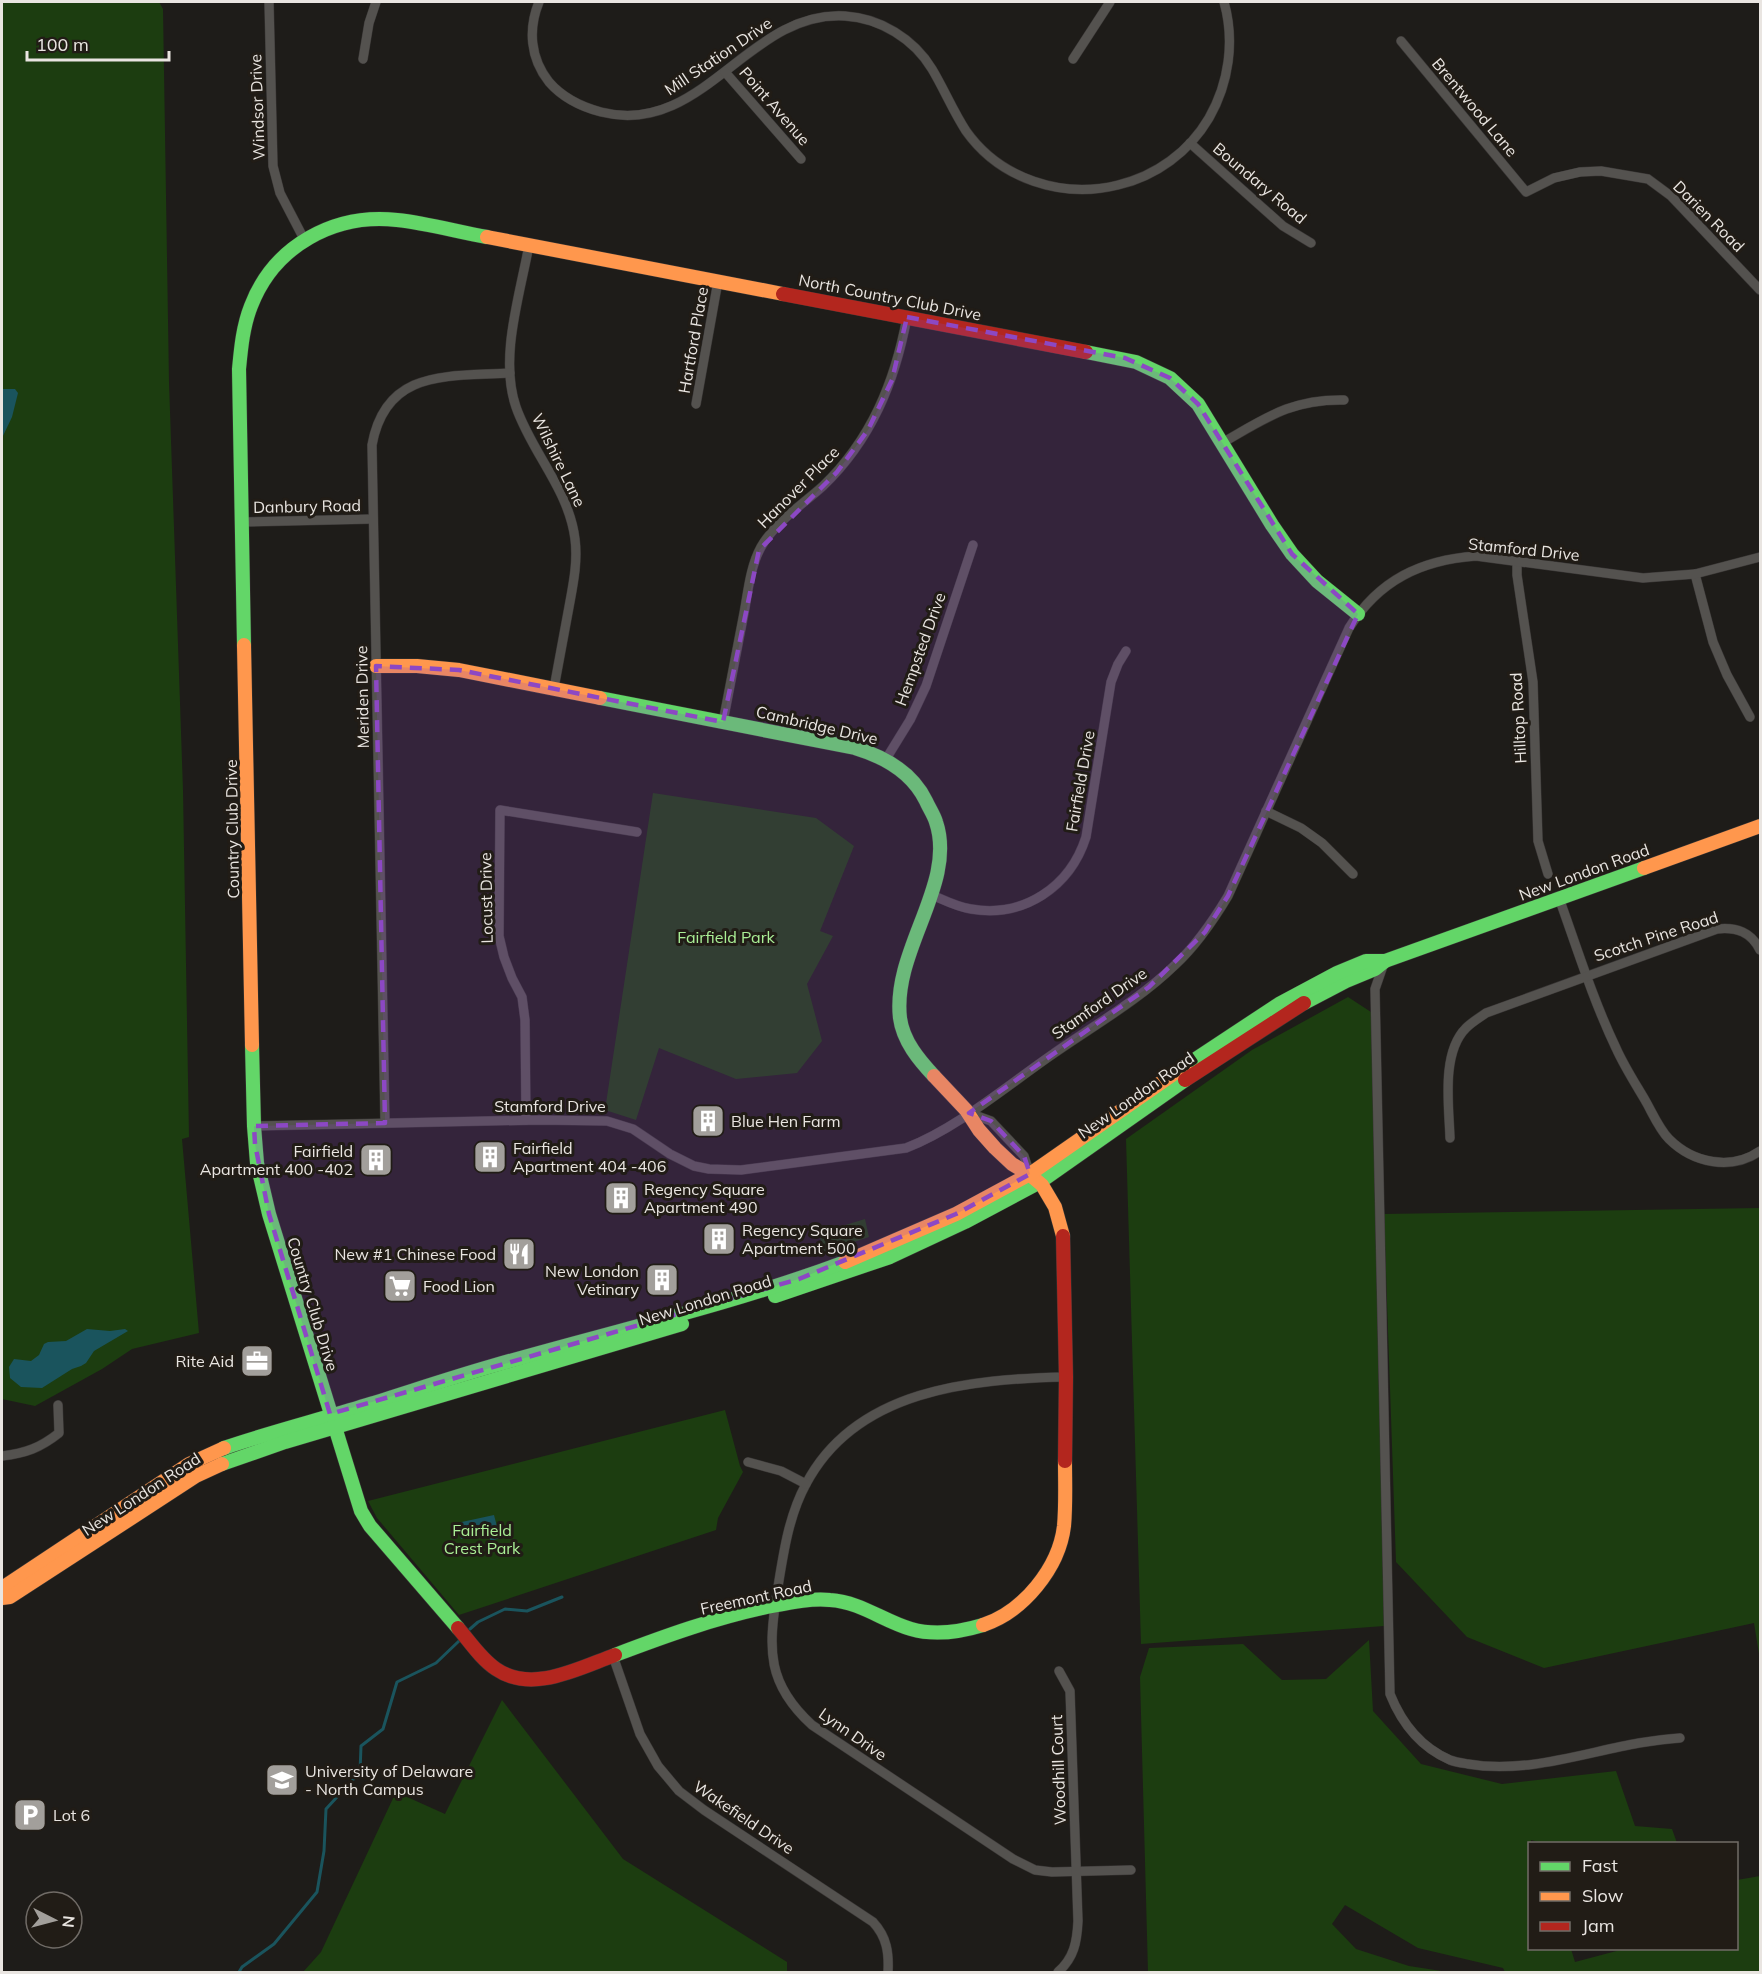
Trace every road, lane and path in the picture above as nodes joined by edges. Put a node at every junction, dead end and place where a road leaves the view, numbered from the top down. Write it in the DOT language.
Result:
graph roads {
  1 [pos="269,2"];
  2 [pos="376,2"];
  3 [pos="539,2"];
  4 [pos="1110,2"];
  5 [pos="1224,2"];
  6 [pos="1401,41"];
  7 [pos="363,59"];
  8 [pos="1072,59"];
  9 [pos="725,72"];
  10 [pos="1190,143"];
  11 [pos="801,159"];
  12 [pos="1526,192"];
  13 [pos="304,241"];
  14 [pos="1311,243"];
  15 [pos="529,245"];
  16 [pos="718,281"];
  17 [pos="1761,290"];
  18 [pos="907,317"];
  19 [pos="510,373"];
  20 [pos="1344,400"];
  21 [pos="696,404"];
  22 [pos="1222,443"];
  23 [pos="373,519"];
  24 [pos="242,522"];
  25 [pos="972,545"];
  26 [pos="1761,557"];
  27 [pos="1517,561"];
  28 [pos="1695,574"];
  29 [pos="1358,614"];
  30 [pos="1126,651"];
  31 [pos="376,666"];
  32 [pos="554,688"];
  33 [pos="1750,717"];
  34 [pos="723,722"];
  35 [pos="886,759"];
  36 [pos="1266,811"];
  37 [pos="1761,826"];
  38 [pos="638,832"];
  39 [pos="1353,874"];
  40 [pos="1548,874"];
  41 [pos="932,895"];
  42 [pos="1559,898"];
  43 [pos="1761,950"];
  44 [pos="1385,961"];
  45 [pos="1587,975"];
  46 [pos="969,1113"];
  47 [pos="526,1120"];
  48 [pos="385,1123"];
  49 [pos="254,1126"];
  50 [pos="1450,1138"];
  51 [pos="1761,1150"];
  52 [pos="1035,1178"];
  53 [pos="1066,1377"];
  54 [pos="57,1405"];
  55 [pos="332,1421"];
  56 [pos="2,1456"];
  57 [pos="748,1462"];
  58 [pos="806,1484"];
  59 [pos="2,1588"];
  60 [pos="2,1598"];
  61 [pos="775,1606"];
  62 [pos="613,1656"];
  63 [pos="1059,1671"];
  64 [pos="1680,1737"];
  65 [pos="1131,1870"];
  66 [pos="1076,1872"];
  67 [pos="888,1972"];
  68 [pos="1058,1972"];
  1 -- 13 [label="street, Windsor Drive"];
  2 -- 7 [label="street"];
  3 -- 9 [label="street, Mill Station Drive"];
  4 -- 8 [label="street"];
  5 -- 10 [label="street, Mill Station Drive"];
  6 -- 12 [label="street, Brentwood Lane"];
  9 -- 10 [label="street, Mill Station Drive"];
  9 -- 11 [label="street, Point Avenue"];
  10 -- 14 [label="street, Boundary Road"];
  12 -- 17 [label="street, Darien Road"];
  13 -- 15 [label="street, North Country Club Drive"];
  13 -- 24 [label="street, Country Club Drive"];
  15 -- 16 [label="street, North Country Club Drive"];
  15 -- 19 [label="street, Wilshire Lane"];
  16 -- 18 [label="street, North Country Club Drive"];
  16 -- 21 [label="street, Hartford Place"];
  18 -- 22 [label="street, North Country Club Drive"];
  18 -- 34 [label="street, Hanover Place"];
  19 -- 23 [label="street, Meriden Drive"];
  19 -- 32 [label="street, Wilshire Lane"];
  20 -- 22 [label="street"];
  22 -- 29 [label="street, North Country Club Drive"];
  23 -- 24 [label="street, Danbury Road"];
  23 -- 31 [label="street, Meriden Drive"];
  24 -- 49 [label="street, Country Club Drive"];
  25 -- 35 [label="street, Hempsted Drive"];
  26 -- 28 [label="street, Stamford Drive"];
  27 -- 28 [label="street, Stamford Drive"];
  27 -- 29 [label="street, Stamford Drive"];
  27 -- 40 [label="street, Hilltop Road"];
  28 -- 33 [label="street"];
  29 -- 36 [label="street, Stamford Drive"];
  30 -- 41 [label="street, Fairfield Drive"];
  31 -- 32 [label="street, Cambridge Drive"];
  31 -- 48 [label="street, Meriden Drive"];
  32 -- 34 [label="street, Cambridge Drive"];
  34 -- 35 [label="street, Cambridge Drive"];
  35 -- 41 [label="street, Cambridge Drive"];
  36 -- 39 [label="street"];
  36 -- 46 [label="street, Stamford Drive"];
  37 -- 42 [label="street, New London Road"];
  38 -- 47 [label="street, Locust Drive"];
  41 -- 46 [label="street, Cambridge Drive"];
  42 -- 44 [label="street, New London Road"];
  42 -- 45 [label="street, Scotch Pine Road"];
  43 -- 45 [label="street, Scotch Pine Road"];
  44 -- 52 [label="street, New London Road"];
  44 -- 64 [label="street"];
  45 -- 50 [label="street"];
  45 -- 51 [label="street, Scotch Pine Road"];
  46 -- 47 [label="street, Stamford Drive"];
  46 -- 52 [label="street, Cambridge Drive"];
  47 -- 48 [label="street, Stamford Drive"];
  48 -- 49 [label="street, Stamford Drive"];
  49 -- 55 [label="street, Country Club Drive"];
  52 -- 53 [label="street, Freemont Road"];
  52 -- 55 [label="street, New London Road"];
  53 -- 58 [label="street, Lynn Drive"];
  53 -- 61 [label="street, Freemont Road"];
  54 -- 56 [label="street"];
  55 -- 59 [label="street, New London Road"];
  55 -- 60 [label="street, New London Road"];
  55 -- 62 [label="street, Freemont Road"];
  57 -- 58 [label="street"];
  58 -- 61 [label="street, Lynn Drive"];
  61 -- 62 [label="street, Freemont Road"];
  61 -- 66 [label="street, Lynn Drive"];
  62 -- 67 [label="street, Wakefield Drive"];
  63 -- 66 [label="street, Woodhill Court"];
  65 -- 66 [label="street, Lynn Drive"];
  66 -- 68 [label="street, Woodhill Court"];
}
